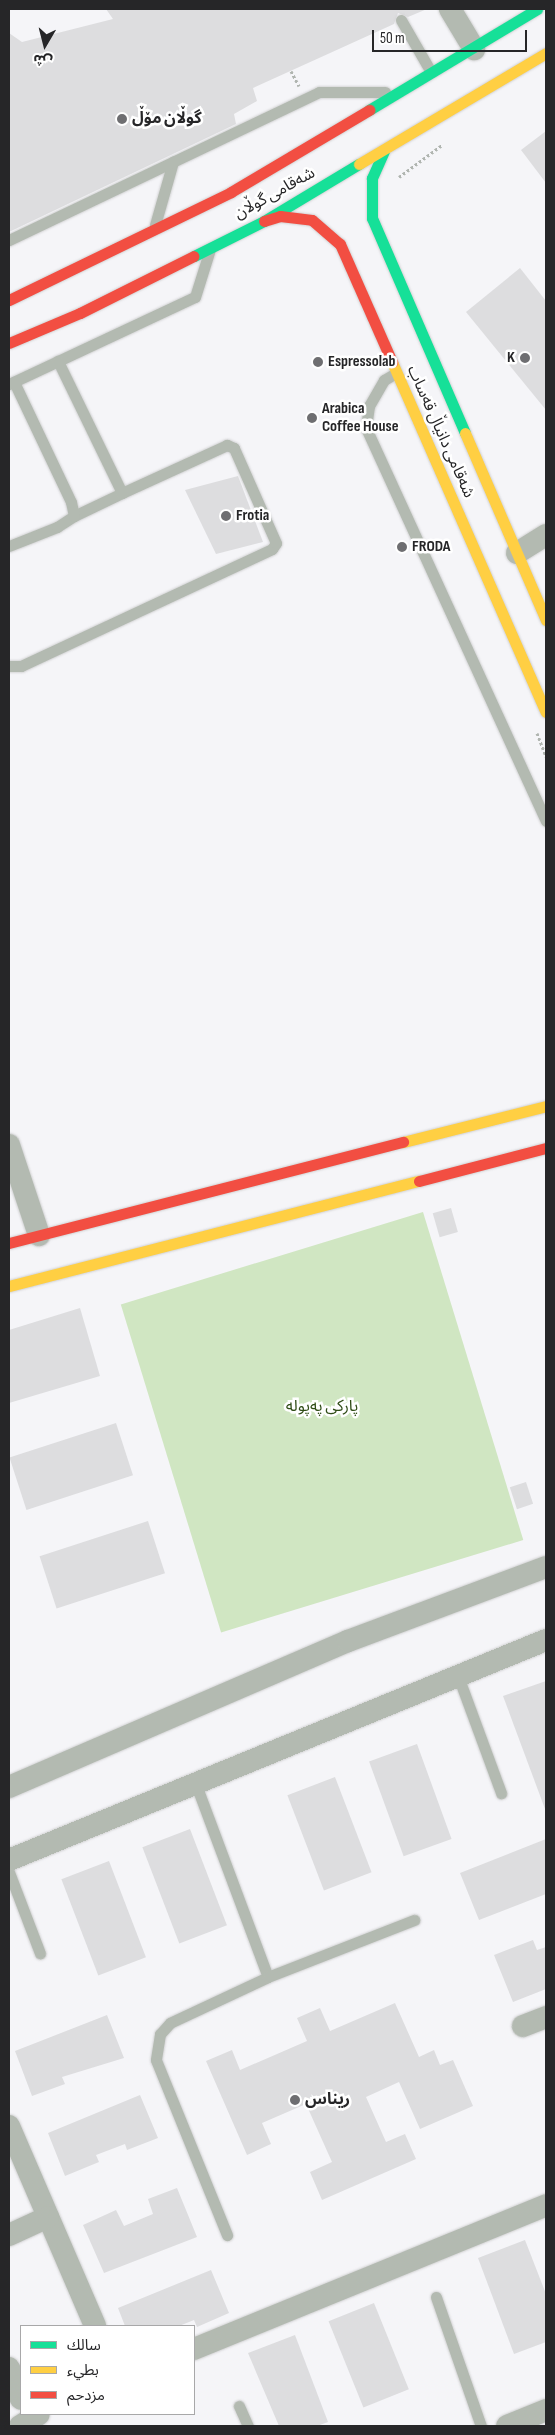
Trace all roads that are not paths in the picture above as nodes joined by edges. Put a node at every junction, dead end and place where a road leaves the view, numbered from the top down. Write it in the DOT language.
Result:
graph roads {
  1 [pos="450,9"];
  2 [pos="537,9"];
  3 [pos="401,20"];
  4 [pos="474,49"];
  5 [pos="546,53"];
  6 [pos="432,74"];
  7 [pos="404,90"];
  8 [pos="384,151"];
  9 [pos="173,162"];
  10 [pos="264,221"];
  11 [pos="361,228"];
  12 [pos="152,232"];
  13 [pos="348,235"];
  14 [pos="380,238"];
  15 [pos="9,240"];
  16 [pos="210,248"];
  17 [pos="342,249"];
  18 [pos="9,300"];
  19 [pos="9,343"];
  20 [pos="58,361"];
  21 [pos="396,373"];
  22 [pos="12,383"];
  23 [pos="122,493"];
  24 [pos="74,516"];
  25 [pos="546,535"];
  26 [pos="9,546"];
  27 [pos="517,553"];
  28 [pos="546,620"];
  29 [pos="9,666"];
  30 [pos="546,712"];
  31 [pos="546,821"];
  32 [pos="546,1106"];
  33 [pos="9,1145"];
  34 [pos="546,1148"];
  35 [pos="39,1235"];
  36 [pos="9,1243"];
  37 [pos="9,1286"];
  38 [pos="546,1566"];
  39 [pos="546,1640"];
  40 [pos="458,1676"];
  41 [pos="195,1782"];
  42 [pos="9,1787"];
  43 [pos="501,1793"];
  44 [pos="9,1860"];
  45 [pos="9,1872"];
  46 [pos="414,1920"];
  47 [pos="40,1953"];
  48 [pos="268,1977"];
  49 [pos="546,2017"];
  50 [pos="524,2026"];
  51 [pos="9,2126"];
  52 [pos="546,2205"];
  53 [pos="48,2218"];
  54 [pos="9,2235"];
  55 [pos="228,2235"];
  56 [pos="436,2297"];
  57 [pos="95,2325"];
  58 [pos="195,2349"];
  59 [pos="9,2368"];
  60 [pos="20,2396"];
  61 [pos="239,2406"];
  62 [pos="546,2410"];
  63 [pos="248,2426"];
  64 [pos="481,2426"];
  65 [pos="507,2426"];
  1 -- 4 [label="street"];
  2 -- 4 [label="street, شەقامی گوڵان"];
  3 -- 6 [label="lane"];
  4 -- 6 [label="street, شەقامی گوڵان"];
  5 -- 8 [label="street, شەقامی گوڵان"];
  6 -- 7 [label="street, شەقامی گوڵان"];
  7 -- 9 [label="lane"];
  7 -- 12 [label="street, شەقامی گوڵان"];
  8 -- 10 [label="street, شەقامی گوڵان"];
  8 -- 14 [label="street, شەقامی دانیاڵ قەساب"];
  9 -- 12 [label="lane"];
  9 -- 15 [label="lane"];
  10 -- 16 [label="street, شەقامی گوڵان"];
  10 -- 17 [label="street, شەقامی دانیاڵ قەساب"];
  11 -- 14 [label="street"];
  12 -- 18 [label="street, شەقامی گوڵان"];
  13 -- 17 [label="street"];
  14 -- 27 [label="street, شەقامی دانیاڵ قەساب"];
  16 -- 19 [label="street, شەقامی گوڵان"];
  16 -- 20 [label="lane"];
  17 -- 21 [label="street, شەقامی دانیاڵ قەساب"];
  20 -- 22 [label="lane"];
  20 -- 23 [label="lane"];
  21 -- 30 [label="street, شەقامی دانیاڵ قەساب"];
  21 -- 31 [label="lane"];
  22 -- 24 [label="lane"];
  23 -- 24 [label="lane"];
  23 -- 29 [label="lane"];
  24 -- 26 [label="lane"];
  25 -- 27 [label="street"];
  27 -- 28 [label="street, شەقامی دانیاڵ قەساب"];
  32 -- 35 [label="street"];
  33 -- 35 [label="street"];
  34 -- 37 [label="street"];
  35 -- 36 [label="street"];
  38 -- 42 [label="street"];
  39 -- 40 [label="street"];
  40 -- 41 [label="street"];
  40 -- 43 [label="lane"];
  41 -- 44 [label="street"];
  41 -- 48 [label="lane"];
  45 -- 47 [label="lane"];
  46 -- 48 [label="lane"];
  48 -- 55 [label="lane"];
  49 -- 50 [label="street"];
  51 -- 53 [label="street"];
  52 -- 58 [label="street"];
  53 -- 54 [label="street"];
  53 -- 57 [label="street"];
  56 -- 64 [label="lane"];
  59 -- 60 [label="street"];
  61 -- 63 [label="lane"];
  62 -- 65 [label="street"];
}
